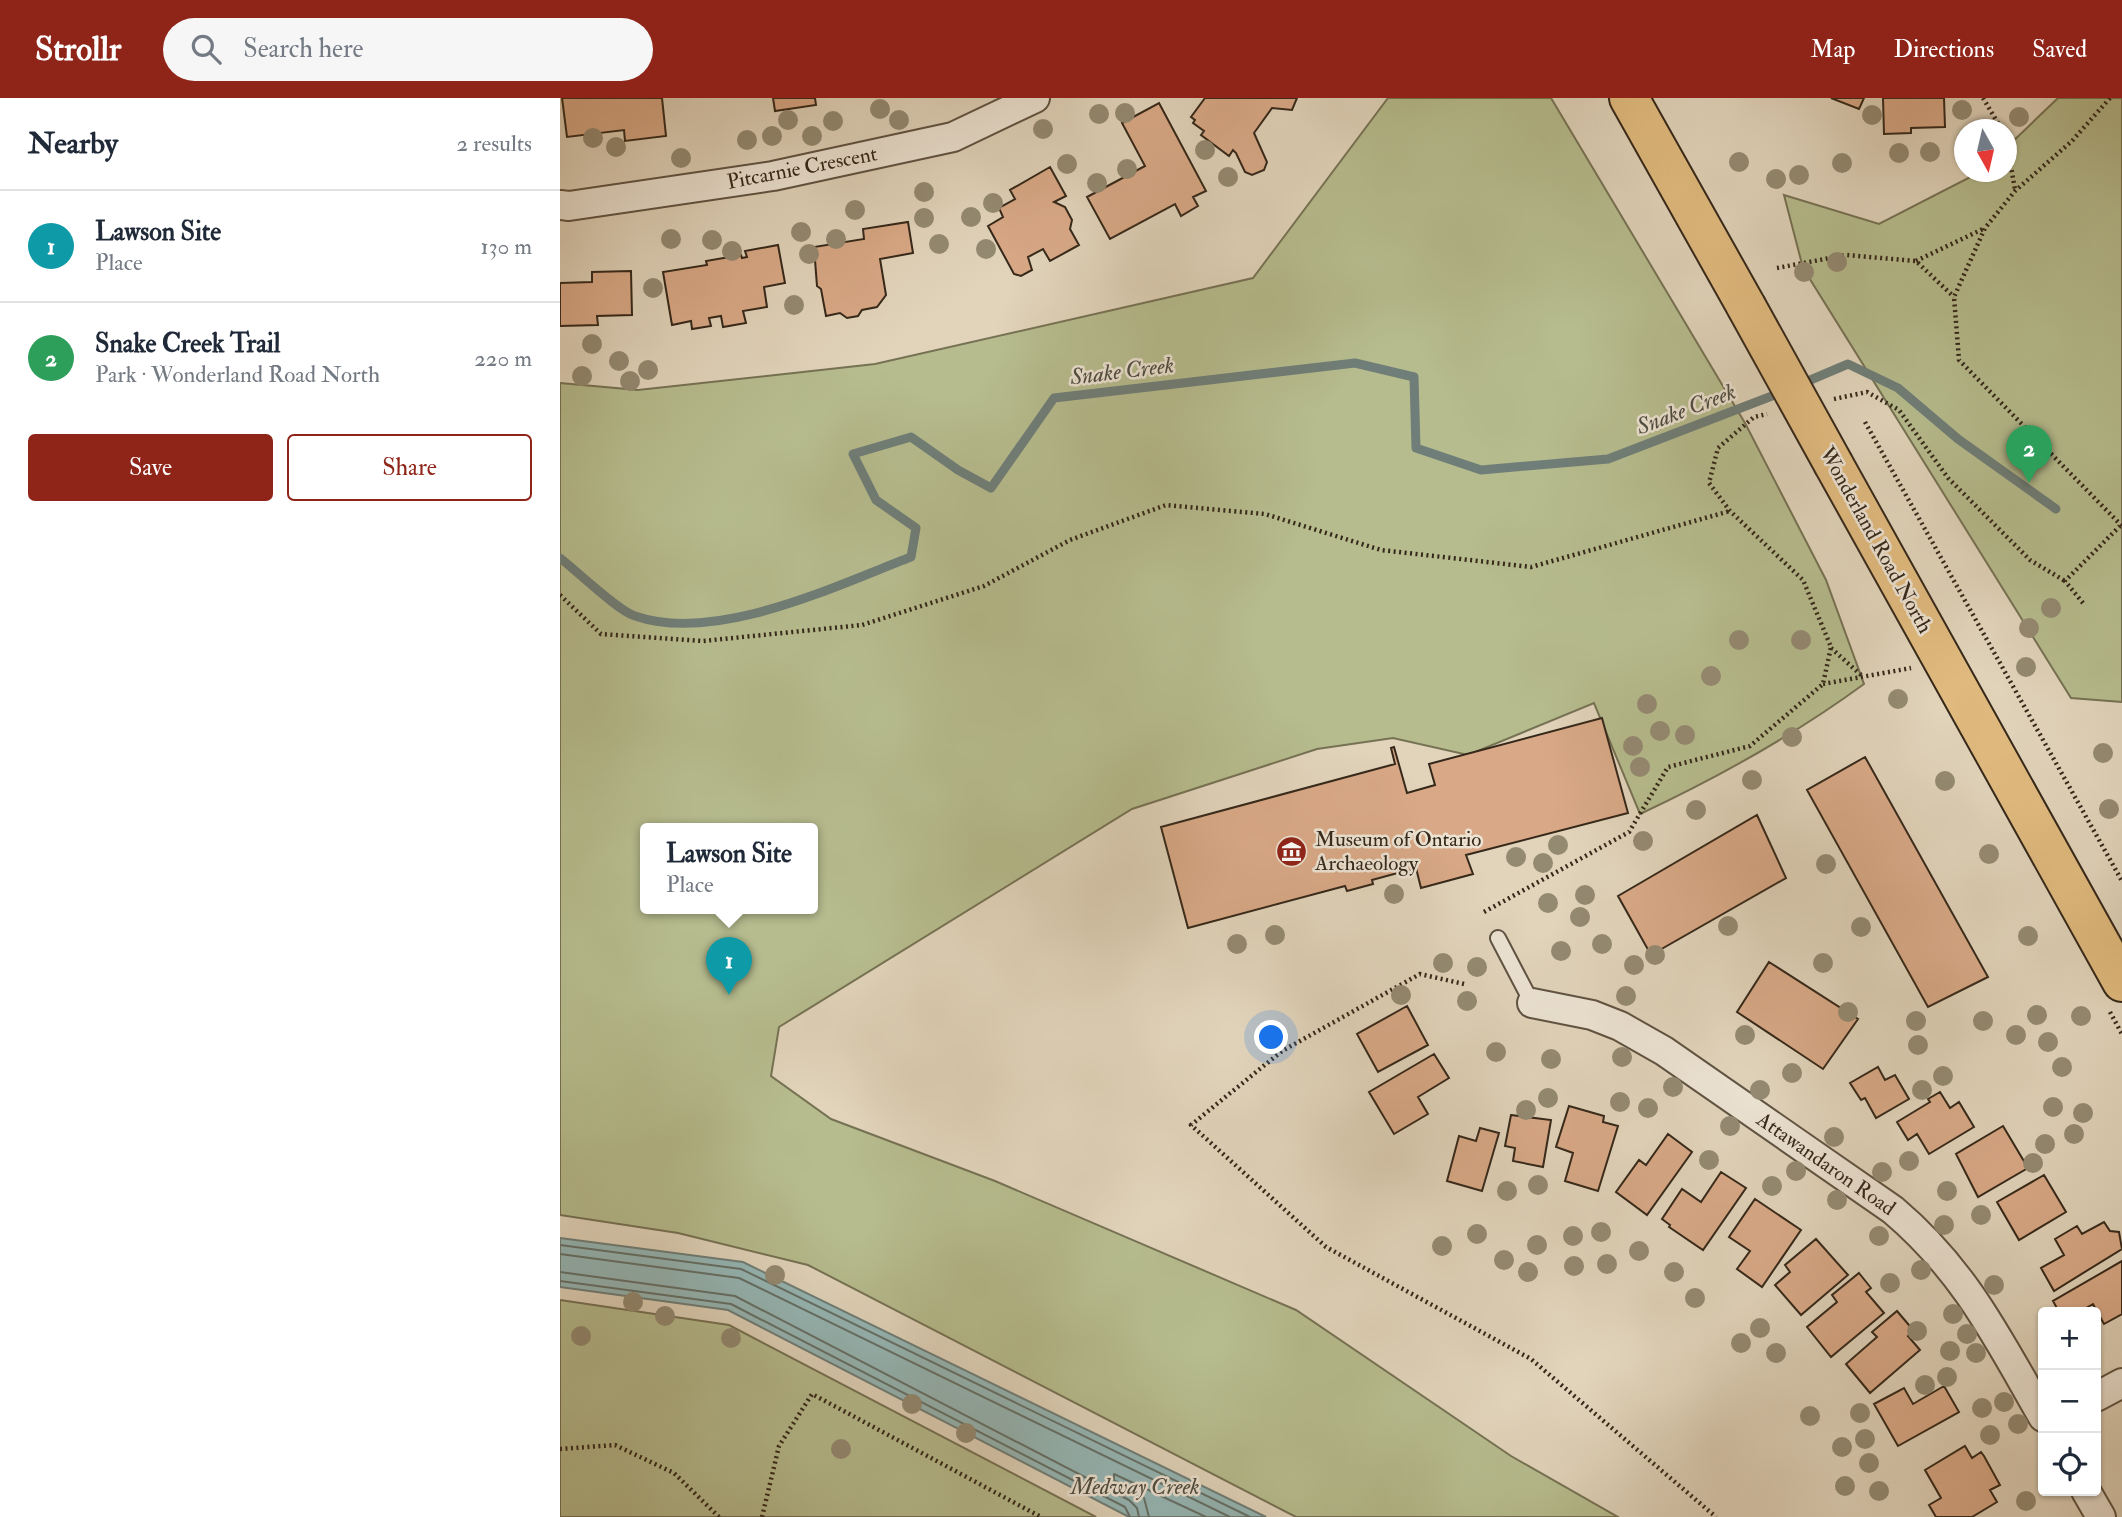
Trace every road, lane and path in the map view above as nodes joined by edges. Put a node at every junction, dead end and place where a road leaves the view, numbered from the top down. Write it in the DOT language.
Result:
graph roads {
  1 [pos="1035,98"];
  2 [pos="1629,98"];
  3 [pos="1983,98"];
  4 [pos="2110,98"];
  5 [pos="1995,119"];
  6 [pos="2014,182"];
  7 [pos="2015,191"];
  8 [pos="560,205"];
  9 [pos="1986,228"];
  10 [pos="1916,261"];
  11 [pos="1777,268"];
  12 [pos="1954,297"];
  13 [pos="1867,392"];
  14 [pos="1754,417"];
  15 [pos="1865,422"];
  16 [pos="1730,511"];
  17 [pos="2121,526"];
  18 [pos="2065,581"];
  19 [pos="560,595"];
  20 [pos="2083,603"];
  21 [pos="1831,648"];
  22 [pos="1916,665"];
  23 [pos="1861,675"];
  24 [pos="1823,684"];
  25 [pos="2122,881"];
  26 [pos="1483,912"];
  27 [pos="1498,938"];
  28 [pos="2122,982"];
  29 [pos="1464,984"];
  30 [pos="1532,1003"];
  31 [pos="2122,1383"];
  32 [pos="2101,1394"];
  33 [pos="2038,1408"];
  34 [pos="560,1449"];
  35 [pos="2089,1496"];
  36 [pos="719,1517"];
  37 [pos="762,1517"];
  38 [pos="1041,1517"];
  39 [pos="1716,1517"];
  40 [pos="2101,1517"];
  1 -- 8 [label="street, Pitcarnie Crescent"];
  2 -- 28 [label="main road, Wonderland Road North, bridge"];
  3 -- 5 [label="path"];
  4 -- 7 [label="path"];
  6 -- 7 [label="path"];
  7 -- 9 [label="path"];
  9 -- 10 [label="path"];
  9 -- 12 [label="path"];
  10 -- 11 [label="path"];
  10 -- 12 [label="path"];
  12 -- 17 [label="path"];
  13 -- 18 [label="path"];
  14 -- 16 [label="path"];
  15 -- 25 [label="path"];
  16 -- 19 [label="path"];
  16 -- 21 [label="path"];
  17 -- 18 [label="path"];
  18 -- 20 [label="path"];
  21 -- 23 [label="path"];
  21 -- 24 [label="path"];
  22 -- 23 [label="path"];
  23 -- 24 [label="path"];
  24 -- 26 [label="path"];
  27 -- 30 [label="lane"];
  29 -- 39 [label="path"];
  30 -- 33 [label="street, Attawandaron Road"];
  31 -- 32 [label="street"];
  34 -- 36 [label="path"];
  35 -- 40 [label="street"];
  37 -- 38 [label="path"];
}
